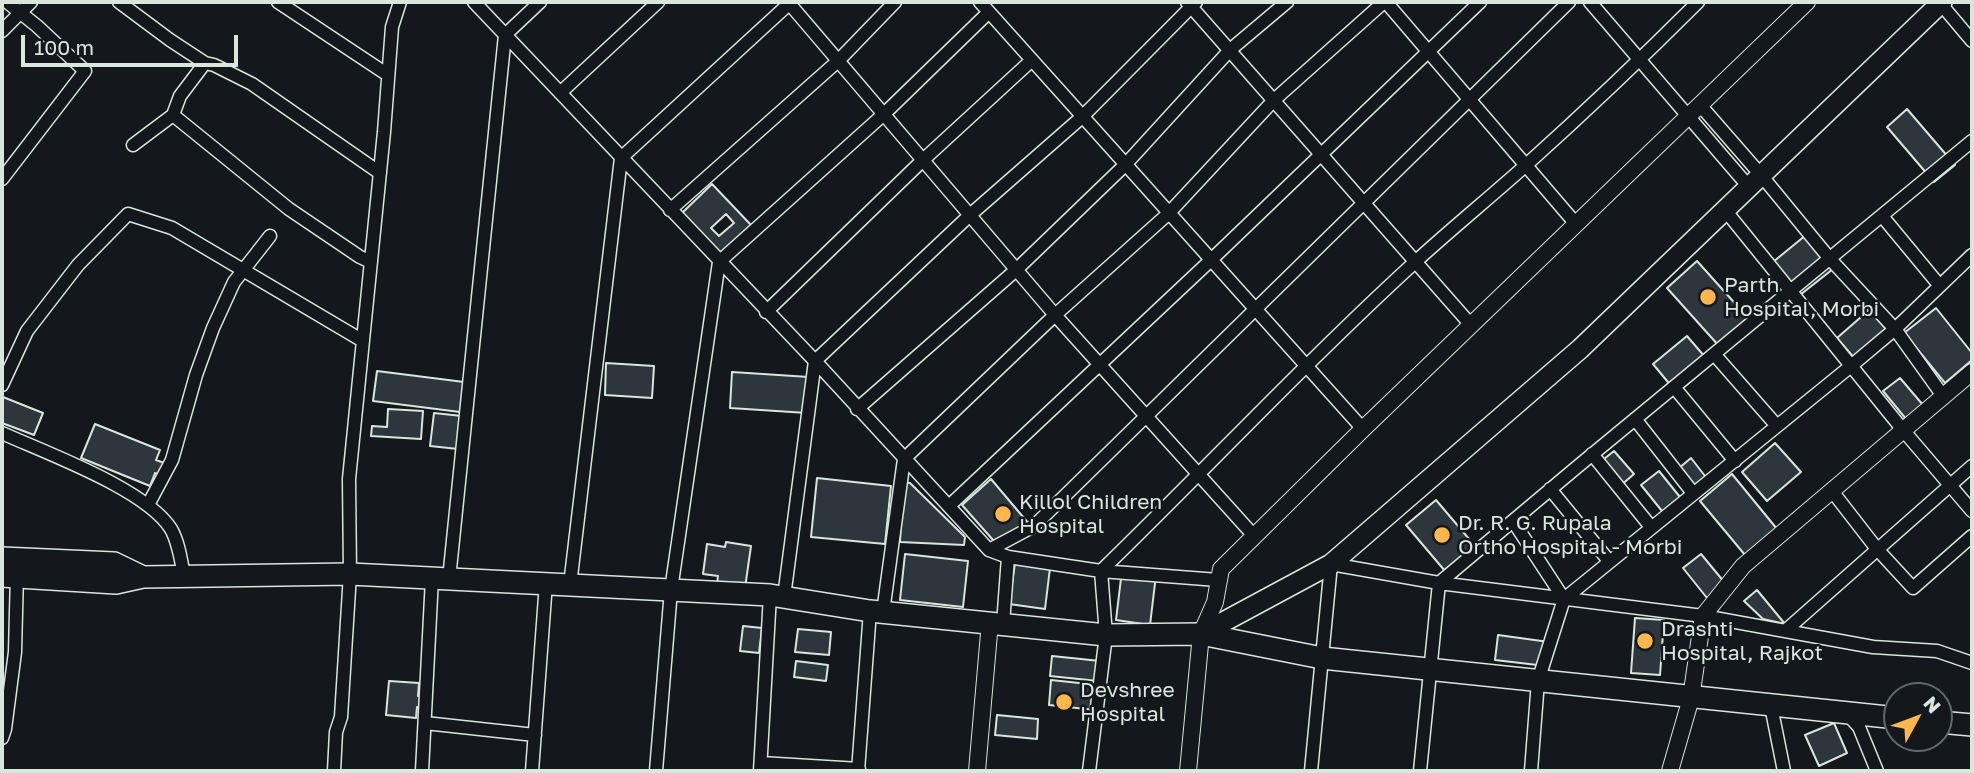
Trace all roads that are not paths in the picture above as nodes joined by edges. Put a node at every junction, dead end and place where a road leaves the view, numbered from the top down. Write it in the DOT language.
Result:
graph roads {
  1 [pos="7,2"];
  2 [pos="31,2"];
  3 [pos="119,2"];
  4 [pos="278,2"];
  5 [pos="400,2"];
  6 [pos="474,2"];
  7 [pos="540,2"];
  8 [pos="658,2"];
  9 [pos="790,2"];
  10 [pos="895,2"];
  11 [pos="1287,2"];
  12 [pos="1385,2"];
  13 [pos="1480,2"];
  14 [pos="1569,2"];
  15 [pos="1590,2"];
  16 [pos="1698,2"];
  17 [pos="1192,3"];
  18 [pos="1941,3"];
  19 [pos="1800,4"];
  20 [pos="984,7"];
  21 [pos="20,12"];
  22 [pos="2,31"];
  23 [pos="505,34"];
  24 [pos="1972,41"];
  25 [pos="1230,50"];
  26 [pos="1428,50"];
  27 [pos="1641,58"];
  28 [pos="1032,60"];
  29 [pos="838,61"];
  30 [pos="205,63"];
  31 [pos="388,75"];
  32 [pos="560,93"];
  33 [pos="1470,99"];
  34 [pos="1274,100"];
  35 [pos="1694,110"];
  36 [pos="884,114"];
  37 [pos="173,115"];
  38 [pos="1082,117"];
  39 [pos="1972,141"];
  40 [pos="133,145"];
  41 [pos="1322,154"];
  42 [pos="621,158"];
  43 [pos="923,160"];
  44 [pos="1125,165"];
  45 [pos="1526,165"];
  46 [pos="380,173"];
  47 [pos="2,179"];
  48 [pos="1755,181"];
  49 [pos="1364,202"];
  50 [pos="670,210"];
  51 [pos="1725,210"];
  52 [pos="1168,214"];
  53 [pos="970,215"];
  54 [pos="1882,216"];
  55 [pos="1576,224"];
  56 [pos="270,236"];
  57 [pos="1972,255"];
  58 [pos="1830,259"];
  59 [pos="1210,261"];
  60 [pos="1415,261"];
  61 [pos="371,262"];
  62 [pos="719,262"];
  63 [pos="244,269"];
  64 [pos="1016,270"];
  65 [pos="1940,286"];
  66 [pos="1791,291"];
  67 [pos="1255,310"];
  68 [pos="766,312"];
  69 [pos="1055,315"];
  70 [pos="1471,325"];
  71 [pos="1895,329"];
  72 [pos="363,341"];
  73 [pos="1714,354"];
  74 [pos="815,361"];
  75 [pos="1100,365"];
  76 [pos="1305,365"];
  77 [pos="1851,366"];
  78 [pos="1972,372"];
  79 [pos="2,385"];
  80 [pos="1674,387"];
  81 [pos="1942,396"];
  82 [pos="856,409"];
  83 [pos="1146,416"];
  84 [pos="1635,419"];
  85 [pos="1777,426"];
  86 [pos="1363,429"];
  87 [pos="1903,430"];
  88 [pos="2,433"];
  89 [pos="1592,454"];
  90 [pos="904,459"];
  91 [pos="1735,461"];
  92 [pos="1972,466"];
  93 [pos="1200,476"];
  94 [pos="1950,486"];
  95 [pos="1550,489"];
  96 [pos="1832,491"];
  97 [pos="1693,493"];
  98 [pos="148,505"];
  99 [pos="949,506"];
  100 [pos="1972,511"];
  101 [pos="1513,521"];
  102 [pos="1651,527"];
  103 [pos="1972,536"];
  104 [pos="1255,537"];
  105 [pos="1878,548"];
  106 [pos="989,550"];
  107 [pos="1008,556"];
  108 [pos="1609,561"];
  109 [pos="1331,564"];
  110 [pos="9,568"];
  111 [pos="1101,571"];
  112 [pos="350,574"];
  113 [pos="184,576"];
  114 [pos="441,578"];
  115 [pos="1218,580"];
  116 [pos="545,583"];
  117 [pos="1439,583"];
  118 [pos="570,584"];
  119 [pos="671,590"];
  120 [pos="777,596"];
  121 [pos="1564,599"];
  122 [pos="876,611"];
  123 [pos="1703,616"];
  124 [pos="997,623"];
  125 [pos="1785,631"];
  126 [pos="1200,634"];
  127 [pos="1106,635"];
  128 [pos="1322,659"];
  129 [pos="1972,663"];
  130 [pos="1430,670"];
  131 [pos="1538,681"];
  132 [pos="1691,698"];
  133 [pos="1771,706"];
  134 [pos="5,710"];
  135 [pos="1847,714"];
  136 [pos="1883,717"];
  137 [pos="425,723"];
  138 [pos="1953,723"];
  139 [pos="1972,725"];
  140 [pos="535,735"];
  141 [pos="2,738"];
  142 [pos="760,767"];
  143 [pos="858,770"];
  144 [pos="334,771"];
  145 [pos="422,771"];
  146 [pos="532,771"];
  147 [pos="656,771"];
  148 [pos="977,771"];
  149 [pos="1089,771"];
  150 [pos="1188,771"];
  151 [pos="1311,771"];
  152 [pos="1420,771"];
  153 [pos="1531,771"];
  154 [pos="1670,771"];
  155 [pos="1784,771"];
  156 [pos="1877,771"];
  1 -- 21 [label="street"];
  2 -- 21 [label="street"];
  3 -- 30 [label="street"];
  4 -- 31 [label="street"];
  5 -- 31 [label="street"];
  6 -- 23 [label="street"];
  7 -- 23 [label="street"];
  8 -- 32 [label="street"];
  9 -- 29 [label="street"];
  9 -- 42 [label="street"];
  10 -- 29 [label="street"];
  11 -- 25 [label="street"];
  12 -- 26 [label="street"];
  12 -- 34 [label="street"];
  13 -- 26 [label="street"];
  14 -- 33 [label="street"];
  15 -- 27 [label="street"];
  16 -- 27 [label="street"];
  17 -- 25 [label="street"];
  17 -- 38 [label="street"];
  18 -- 24 [label="street"];
  18 -- 48 [label="main road"];
  19 -- 35 [label="street"];
  20 -- 28 [label="street"];
  20 -- 36 [label="street"];
  21 -- 22 [label="street"];
  21 -- 47 [label="street"];
  23 -- 32 [label="street"];
  23 -- 114 [label="street"];
  25 -- 34 [label="street"];
  25 -- 44 [label="street"];
  26 -- 33 [label="street"];
  26 -- 41 [label="street"];
  27 -- 35 [label="street"];
  27 -- 45 [label="street"];
  28 -- 38 [label="street"];
  28 -- 43 [label="street"];
  29 -- 36 [label="street"];
  29 -- 50 [label="street"];
  30 -- 37 [label="street"];
  30 -- 46 [label="street"];
  31 -- 46 [label="street"];
  32 -- 42 [label="street"];
  33 -- 45 [label="street"];
  33 -- 49 [label="street"];
  34 -- 41 [label="street"];
  34 -- 52 [label="street"];
  35 -- 48 [label="street"];
  35 -- 55 [label="street"];
  36 -- 43 [label="street"];
  36 -- 62 [label="street"];
  37 -- 40 [label="street"];
  37 -- 61 [label="street"];
  38 -- 44 [label="street"];
  38 -- 53 [label="street"];
  39 -- 54 [label="street"];
  41 -- 49 [label="street"];
  41 -- 59 [label="street"];
  42 -- 50 [label="street"];
  42 -- 118 [label="street"];
  43 -- 53 [label="street"];
  43 -- 68 [label="street"];
  44 -- 52 [label="street"];
  44 -- 64 [label="street"];
  45 -- 55 [label="street"];
  45 -- 60 [label="street"];
  46 -- 61 [label="street"];
  48 -- 51 [label="main road"];
  48 -- 58 [label="street"];
  49 -- 60 [label="street"];
  49 -- 67 [label="street"];
  50 -- 62 [label="street"];
  51 -- 66 [label="street"];
  51 -- 109 [label="main road"];
  52 -- 59 [label="street"];
  52 -- 69 [label="street"];
  53 -- 64 [label="street"];
  53 -- 74 [label="street"];
  54 -- 58 [label="street"];
  54 -- 65 [label="street"];
  55 -- 70 [label="street"];
  56 -- 63 [label="street"];
  57 -- 65 [label="street"];
  58 -- 66 [label="street"];
  58 -- 71 [label="street"];
  59 -- 67 [label="street"];
  59 -- 75 [label="street"];
  60 -- 70 [label="street"];
  60 -- 76 [label="street"];
  61 -- 72 [label="street"];
  62 -- 68 [label="street"];
  62 -- 119 [label="street"];
  63 -- 72 [label="street"];
  63 -- 79 [label="street"];
  63 -- 98 [label="street"];
  64 -- 69 [label="street"];
  64 -- 82 [label="street"];
  65 -- 71 [label="street"];
  66 -- 73 [label="street"];
  66 -- 77 [label="street"];
  67 -- 76 [label="street"];
  67 -- 83 [label="street"];
  68 -- 74 [label="street"];
  69 -- 75 [label="street"];
  69 -- 90 [label="street"];
  70 -- 86 [label="street"];
  71 -- 77 [label="street"];
  71 -- 81 [label="street"];
  72 -- 112 [label="street"];
  73 -- 80 [label="street"];
  73 -- 85 [label="street"];
  74 -- 82 [label="street"];
  74 -- 120 [label="street"];
  75 -- 83 [label="street"];
  75 -- 99 [label="street"];
  76 -- 86 [label="street"];
  76 -- 93 [label="street"];
  77 -- 85 [label="street"];
  77 -- 87 [label="street"];
  78 -- 81 [label="street"];
  80 -- 84 [label="street"];
  80 -- 91 [label="street"];
  81 -- 87 [label="street"];
  82 -- 90 [label="street"];
  83 -- 93 [label="street"];
  83 -- 106 [label="street"];
  84 -- 89 [label="street"];
  84 -- 97 [label="street"];
  85 -- 91 [label="street"];
  86 -- 104 [label="street"];
  87 -- 94 [label="street"];
  87 -- 96 [label="street"];
  88 -- 98 [label="street"];
  89 -- 95 [label="street"];
  89 -- 102 [label="street"];
  90 -- 99 [label="street"];
  90 -- 122 [label="street"];
  91 -- 97 [label="street"];
  92 -- 94 [label="street"];
  93 -- 104 [label="street"];
  93 -- 111 [label="street"];
  94 -- 100 [label="street"];
  94 -- 105 [label="street"];
  95 -- 101 [label="street"];
  95 -- 108 [label="street"];
  96 -- 105 [label="street"];
  96 -- 123 [label="street"];
  97 -- 102 [label="street"];
  98 -- 113 [label="street"];
  99 -- 106 [label="street"];
  101 -- 117 [label="street"];
  101 -- 121 [label="street"];
  102 -- 108 [label="street"];
  103 -- 105 [label="street"];
  104 -- 115 [label="street"];
  105 -- 125 [label="street"];
  106 -- 107 [label="street"];
  107 -- 111 [label="street"];
  107 -- 124 [label="street"];
  108 -- 121 [label="street"];
  109 -- 117 [label="street"];
  109 -- 126 [label="main road"];
  109 -- 128 [label="street"];
  110 -- 113 [label="main road"];
  110 -- 134 [label="street"];
  111 -- 115 [label="street"];
  111 -- 127 [label="street"];
  112 -- 113 [label="main road"];
  112 -- 114 [label="main road"];
  112 -- 144 [label="street"];
  114 -- 116 [label="main road"];
  114 -- 137 [label="street"];
  115 -- 126 [label="street"];
  116 -- 118 [label="main road"];
  116 -- 140 [label="street"];
  117 -- 121 [label="street"];
  117 -- 130 [label="street"];
  118 -- 119 [label="main road"];
  119 -- 120 [label="main road"];
  119 -- 147 [label="street"];
  120 -- 122 [label="main road"];
  120 -- 142 [label="street"];
  121 -- 123 [label="street"];
  121 -- 131 [label="street"];
  122 -- 124 [label="main road"];
  122 -- 143 [label="street"];
  123 -- 125 [label="street"];
  123 -- 132 [label="street"];
  124 -- 127 [label="main road"];
  124 -- 148 [label="street"];
  125 -- 129 [label="street"];
  126 -- 127 [label="main road"];
  126 -- 128 [label="main road"];
  126 -- 150 [label="street"];
  127 -- 149 [label="street"];
  128 -- 130 [label="main road"];
  128 -- 151 [label="street"];
  130 -- 131 [label="main road"];
  130 -- 152 [label="street"];
  131 -- 132 [label="main road"];
  131 -- 153 [label="street"];
  132 -- 133 [label="main road"];
  132 -- 154 [label="street"];
  133 -- 135 [label="main road"];
  133 -- 155 [label="street"];
  134 -- 141 [label="street"];
  135 -- 136 [label="main road"];
  135 -- 156 [label="street"];
  137 -- 140 [label="street"];
  137 -- 145 [label="street"];
  138 -- 139 [label="main road"];
  140 -- 146 [label="street"];
  142 -- 143 [label="street"];
}
